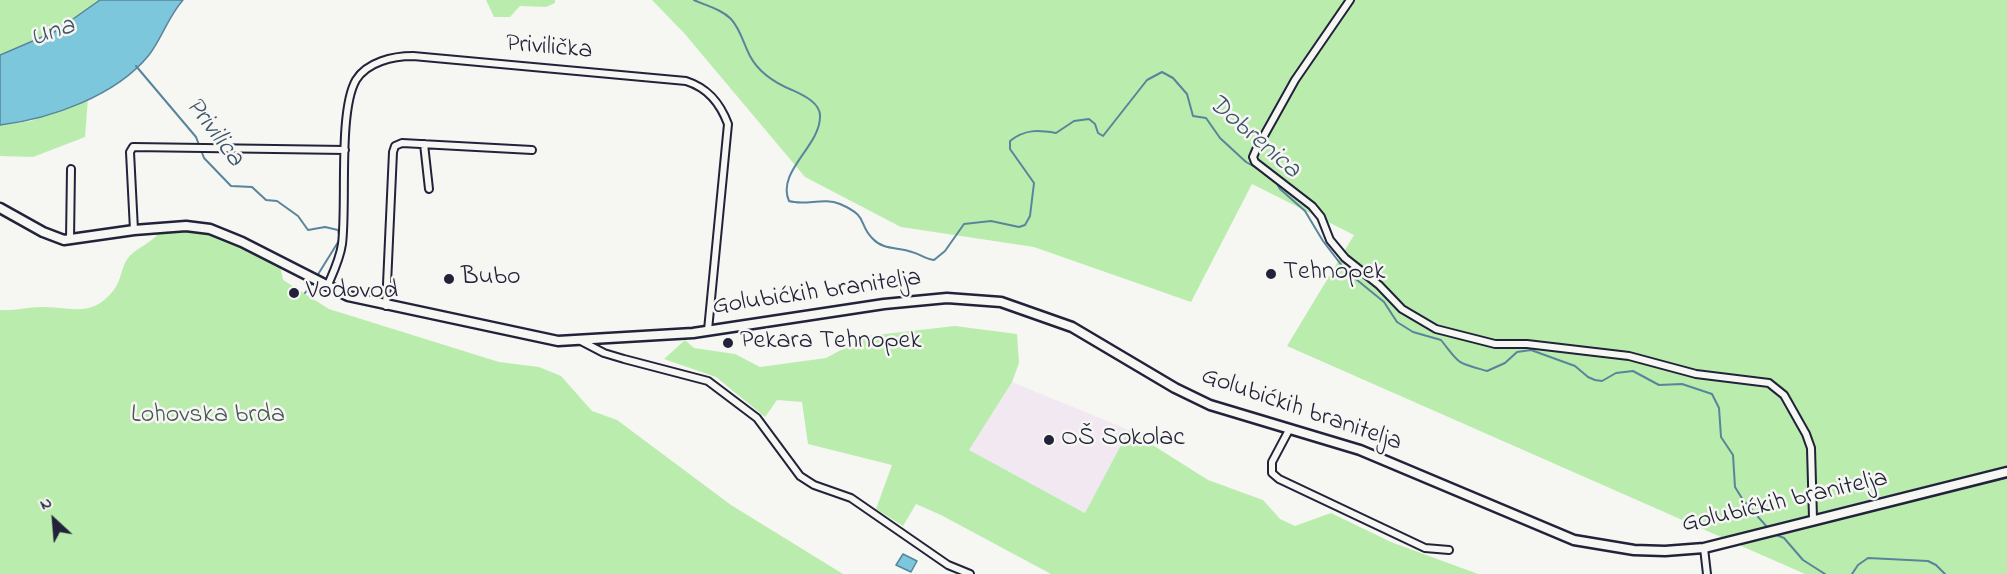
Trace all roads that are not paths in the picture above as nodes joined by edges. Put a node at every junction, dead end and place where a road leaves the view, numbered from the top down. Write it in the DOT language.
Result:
graph roads {
  1 [pos="1350,0"];
  2 [pos="424,144"];
  3 [pos="345,150"];
  4 [pos="532,150"];
  5 [pos="71,169"];
  6 [pos="429,189"];
  7 [pos="0,208"];
  8 [pos="134,230"];
  9 [pos="70,240"];
  10 [pos="327,287"];
  11 [pos="386,306"];
  12 [pos="708,330"];
  13 [pos="581,341"];
  14 [pos="1289,430"];
  15 [pos="2007,471"];
  16 [pos="1813,518"];
  17 [pos="1704,548"];
  18 [pos="1449,550"];
  19 [pos="970,574"];
  20 [pos="1707,574"];
  1 -- 16 [label="street"];
  2 -- 4 [label="street"];
  2 -- 6 [label="street"];
  2 -- 11 [label="street"];
  3 -- 8 [label="street"];
  3 -- 10 [label="street, Privilička"];
  3 -- 12 [label="street, Privilička"];
  5 -- 9 [label="street"];
  7 -- 9 [label="street"];
  8 -- 9 [label="street, Golubićkih branitelja"];
  8 -- 10 [label="street, Golubićkih branitelja"];
  10 -- 11 [label="street, Golubićkih branitelja"];
  11 -- 13 [label="street, Golubićkih branitelja"];
  12 -- 13 [label="street, Golubićkih branitelja"];
  12 -- 14 [label="street, Golubićkih branitelja"];
  13 -- 19 [label="street"];
  14 -- 17 [label="street, Golubićkih branitelja"];
  14 -- 18 [label="street"];
  15 -- 16 [label="street, Golubićkih branitelja"];
  16 -- 17 [label="street, Golubićkih branitelja"];
  17 -- 20 [label="street"];
}
